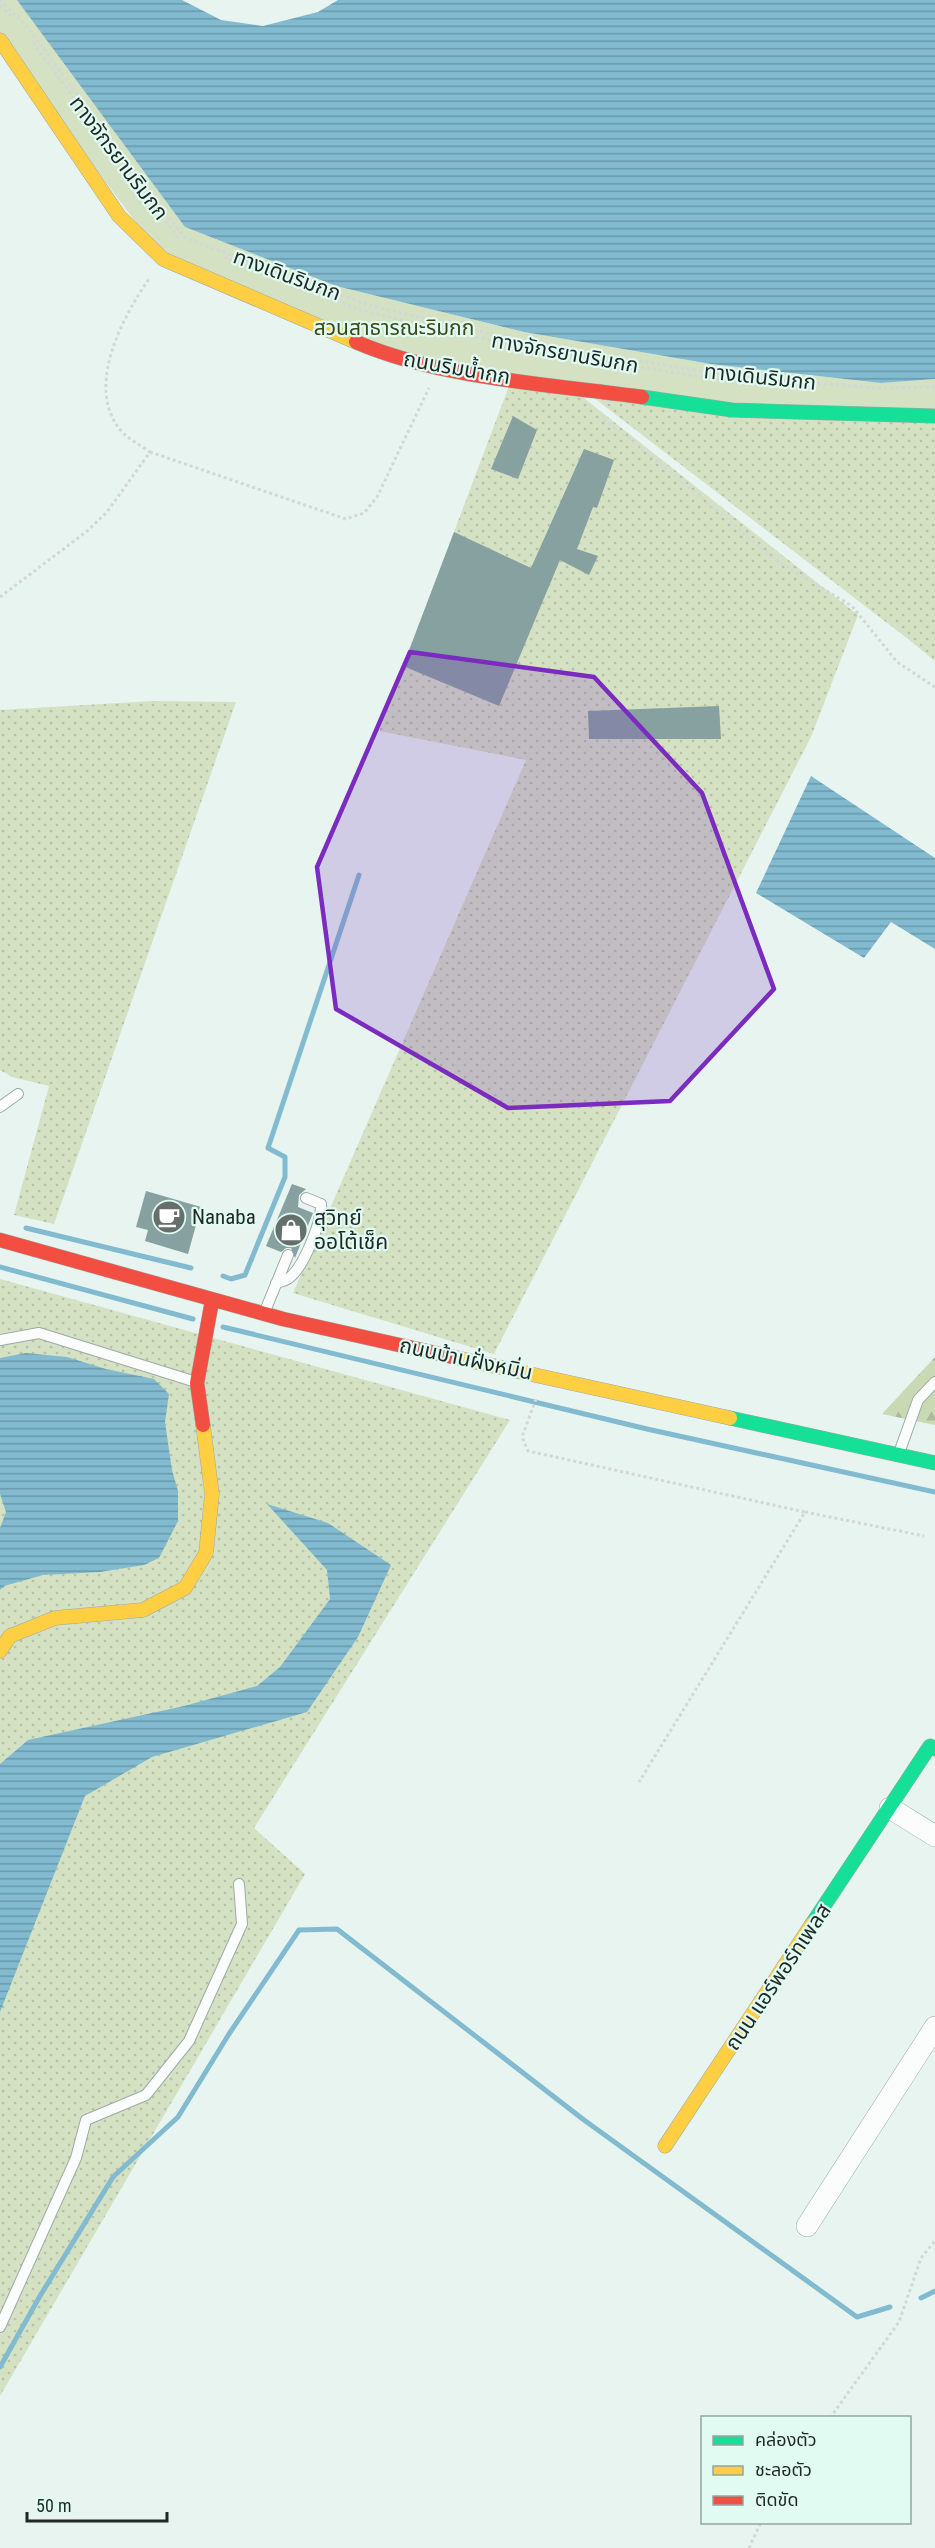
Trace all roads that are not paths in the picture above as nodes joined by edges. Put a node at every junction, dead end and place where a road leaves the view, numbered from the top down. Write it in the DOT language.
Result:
graph roads {
  1 [pos="0,40"];
  2 [pos="935,416"];
  3 [pos="18,1094"];
  4 [pos="0,1107"];
  5 [pos="306,1198"];
  6 [pos="0,1240"];
  7 [pos="288,1255"];
  8 [pos="276,1283"];
  9 [pos="212,1301"];
  10 [pos="264,1314"];
  11 [pos="0,1340"];
  12 [pos="935,1382"];
  13 [pos="197,1383"];
  14 [pos="898,1454"];
  15 [pos="935,1463"];
  16 [pos="0,1651"];
  17 [pos="935,1749"];
  18 [pos="890,1808"];
  19 [pos="935,1836"];
  20 [pos="239,1884"];
  21 [pos="935,2027"];
  22 [pos="665,2146"];
  23 [pos="807,2226"];
  24 [pos="0,2326"];
  1 -- 2 [label="street, ถนนริมน้ำกก"];
  3 -- 4 [label="lane"];
  5 -- 8 [label="lane"];
  6 -- 9 [label="street, ถนนบ้านฝั่งหมิ่น"];
  7 -- 8 [label="lane"];
  8 -- 10 [label="lane"];
  9 -- 10 [label="street, ถนนบ้านฝั่งหมิ่น"];
  9 -- 13 [label="street"];
  10 -- 14 [label="street, ถนนบ้านฝั่งหมิ่น"];
  11 -- 13 [label="lane"];
  12 -- 14 [label="lane"];
  13 -- 16 [label="street"];
  14 -- 15 [label="street, ถนนบ้านฝั่งหมิ่น"];
  17 -- 18 [label="street, ถนน แอร์พอร์ทเพลส"];
  18 -- 19 [label="street"];
  18 -- 22 [label="street, ถนน แอร์พอร์ทเพลส"];
  20 -- 24 [label="lane"];
  21 -- 23 [label="street"];
}
